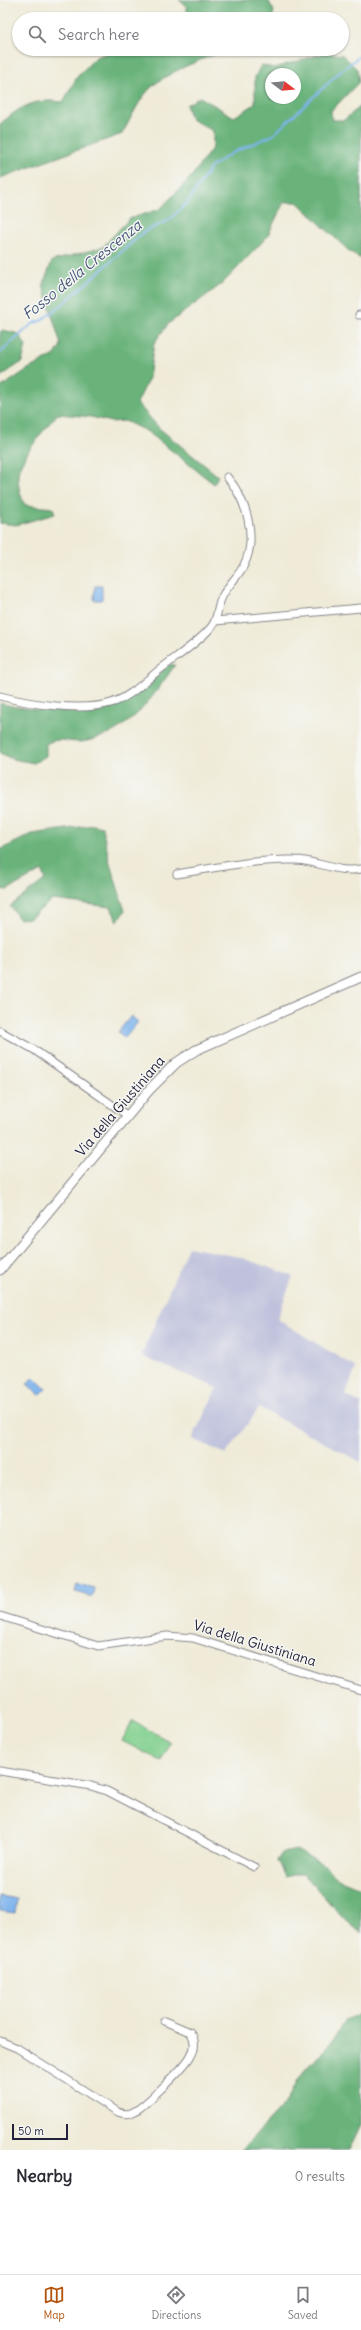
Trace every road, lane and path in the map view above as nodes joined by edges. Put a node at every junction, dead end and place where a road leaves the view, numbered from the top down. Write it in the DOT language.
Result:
graph roads {
  1 [pos="228,477"];
  2 [pos="361,608"];
  3 [pos="215,621"];
  4 [pos="0,696"];
  5 [pos="361,869"];
  6 [pos="177,874"];
  7 [pos="361,977"];
  8 [pos="0,1031"];
  9 [pos="128,1116"];
  10 [pos="0,1270"];
  11 [pos="0,1616"];
  12 [pos="361,1690"];
  13 [pos="0,1771"];
  14 [pos="254,1867"];
  15 [pos="164,2021"];
  16 [pos="0,2041"];
  1 -- 3 [label="street"];
  2 -- 3 [label="street"];
  3 -- 4 [label="street"];
  5 -- 6 [label="street"];
  7 -- 9 [label="street, Via della Giustiniana"];
  8 -- 9 [label="street"];
  9 -- 10 [label="street, Via della Giustiniana"];
  11 -- 12 [label="street, Via della Giustiniana"];
  13 -- 14 [label="street"];
  15 -- 16 [label="street"];
}
